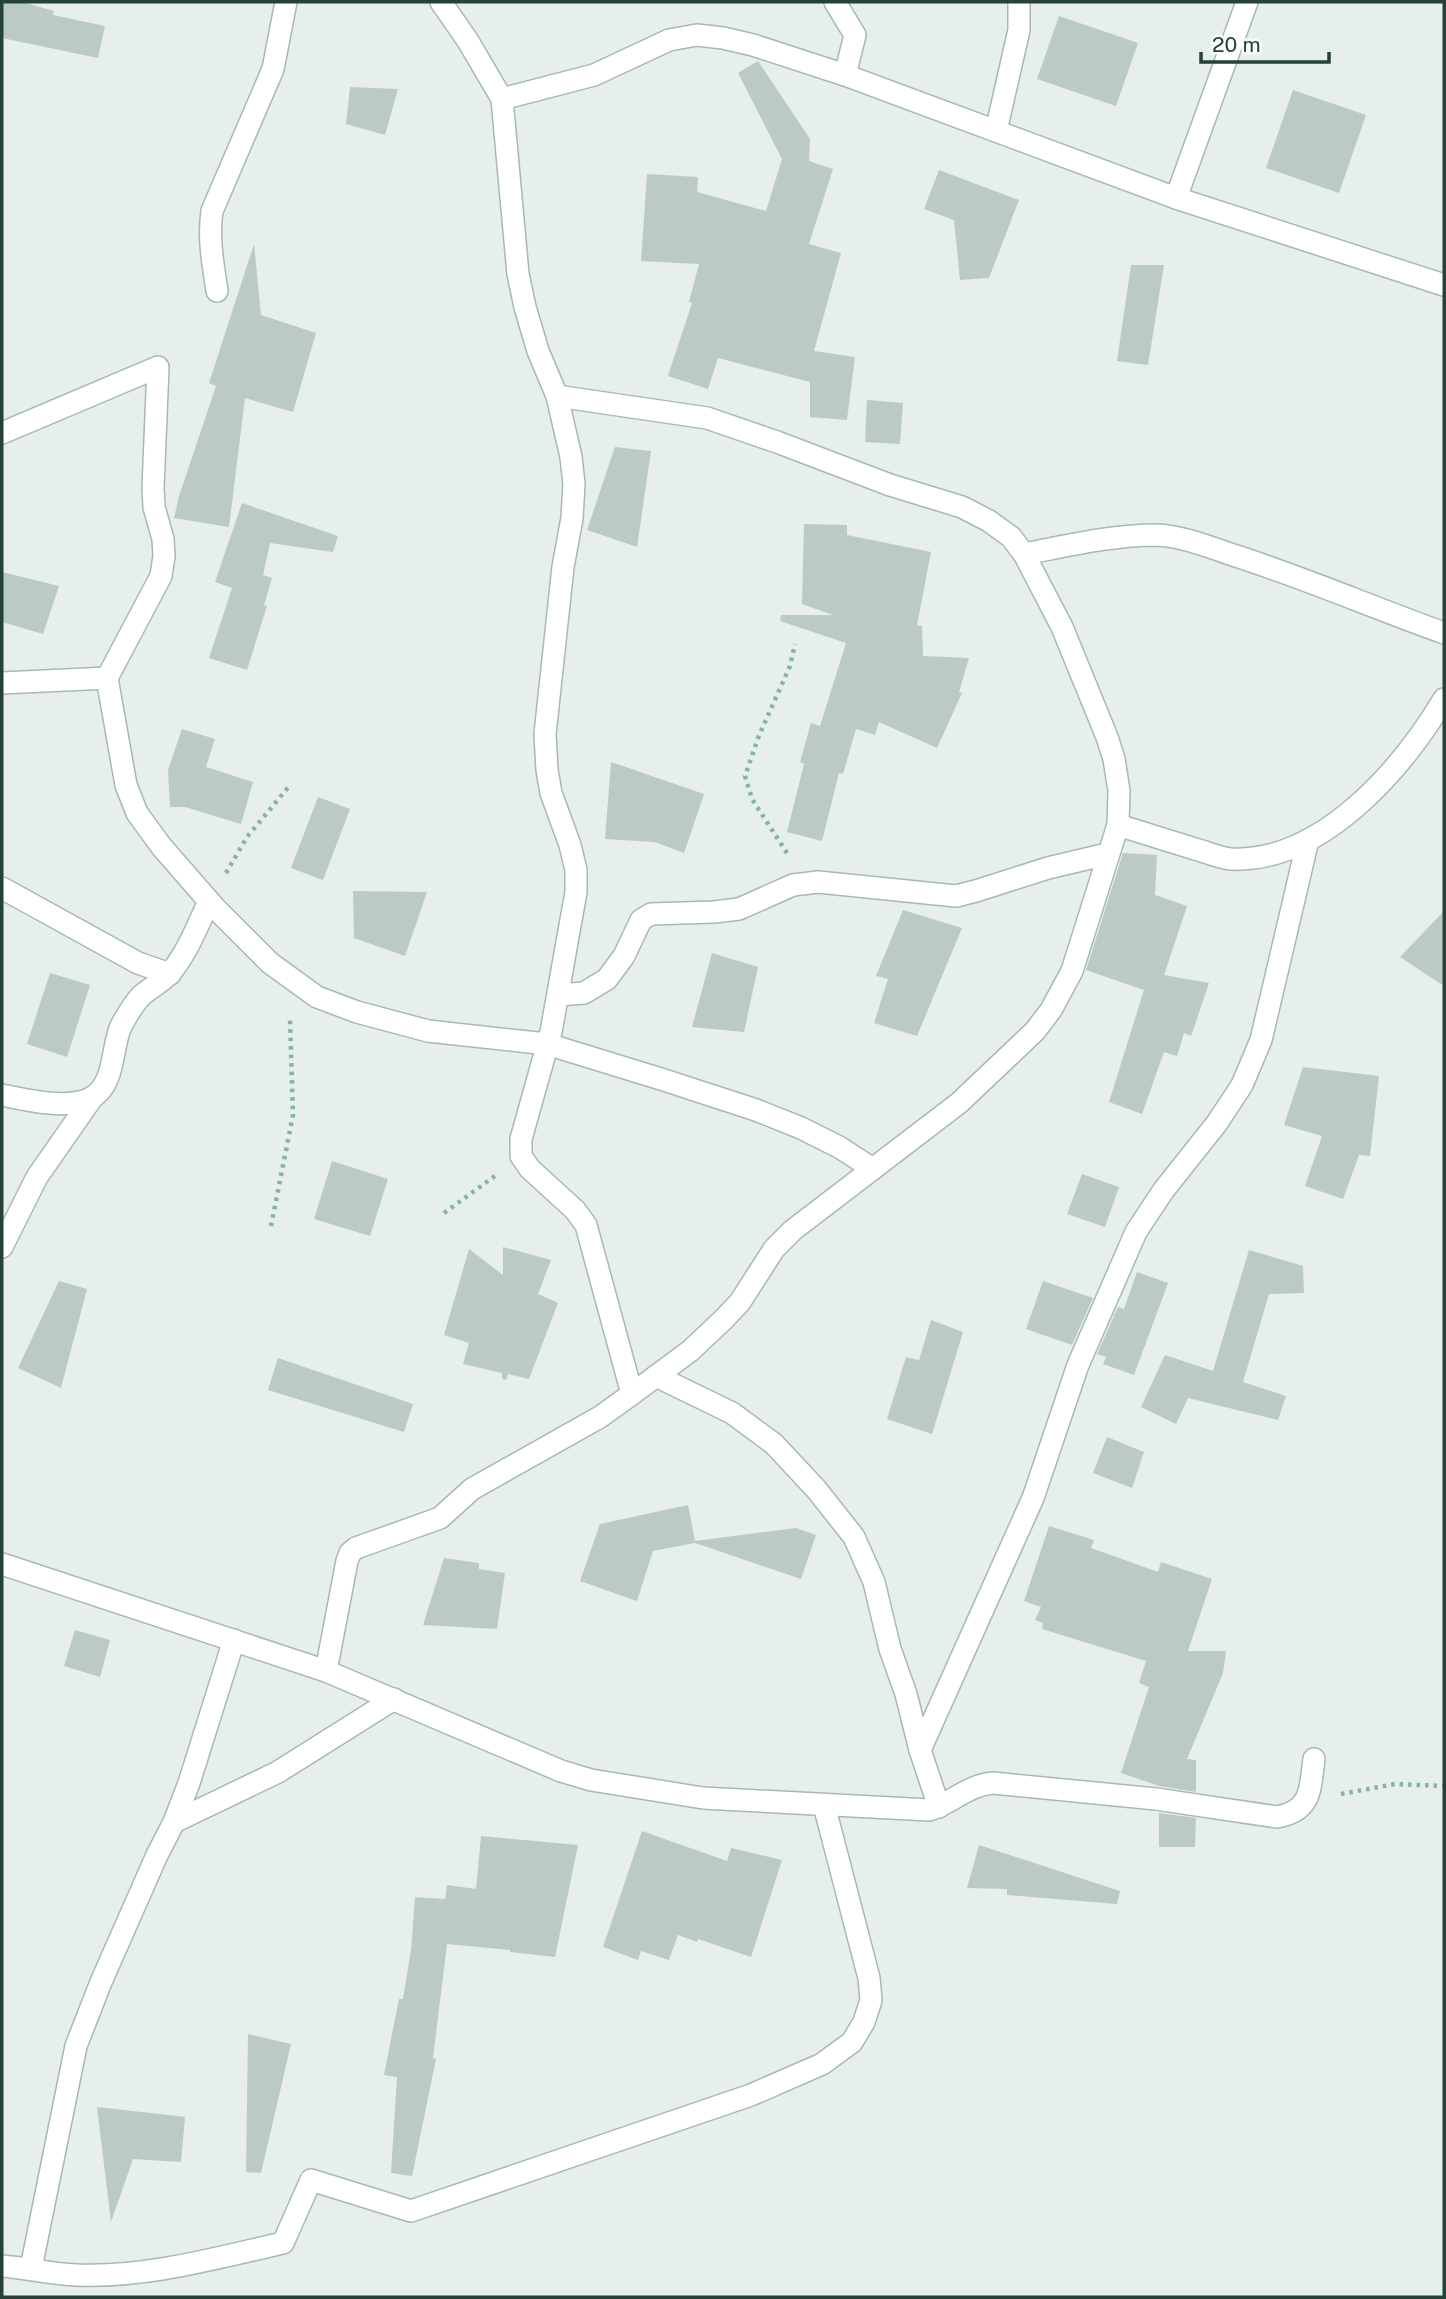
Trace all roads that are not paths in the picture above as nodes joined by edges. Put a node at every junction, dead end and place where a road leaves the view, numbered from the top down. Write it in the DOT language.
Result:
graph roads {
  1 [pos="286,2"];
  2 [pos="441,2"];
  3 [pos="835,2"];
  4 [pos="1019,2"];
  5 [pos="1247,2"];
  6 [pos="845,75"];
  7 [pos="502,99"];
  8 [pos="996,131"];
  9 [pos="1176,198"];
  10 [pos="1444,285"];
  11 [pos="217,291"];
  12 [pos="557,397"];
  13 [pos="2,433"];
  14 [pos="1024,554"];
  15 [pos="1444,633"];
  16 [pos="107,678"];
  17 [pos="2,683"];
  18 [pos="1444,699"];
  19 [pos="1118,825"];
  20 [pos="1308,840"];
  21 [pos="1107,854"];
  22 [pos="2,888"];
  23 [pos="209,901"];
  24 [pos="170,974"];
  25 [pos="558,995"];
  26 [pos="547,1044"];
  27 [pos="2,1095"];
  28 [pos="92,1098"];
  29 [pos="873,1169"];
  30 [pos="2,1247"];
  31 [pos="656,1376"];
  32 [pos="632,1394"];
  33 [pos="2,1564"];
  34 [pos="234,1640"];
  35 [pos="326,1671"];
  36 [pos="394,1699"];
  37 [pos="920,1750"];
  38 [pos="1314,1759"];
  39 [pos="824,1805"];
  40 [pos="939,1807"];
  41 [pos="174,1822"];
  42 [pos="2,2266"];
  43 [pos="31,2268"];
  1 -- 11 [label="street"];
  2 -- 7 [label="street"];
  3 -- 6 [label="street"];
  4 -- 8 [label="street"];
  5 -- 9 [label="street"];
  6 -- 7 [label="street"];
  6 -- 8 [label="street"];
  7 -- 12 [label="street"];
  8 -- 9 [label="street"];
  9 -- 10 [label="street"];
  12 -- 14 [label="street"];
  12 -- 25 [label="street"];
  13 -- 16 [label="street"];
  14 -- 15 [label="street"];
  14 -- 19 [label="street"];
  16 -- 17 [label="street"];
  16 -- 23 [label="street"];
  18 -- 20 [label="street"];
  19 -- 20 [label="street"];
  19 -- 21 [label="street"];
  20 -- 37 [label="street"];
  21 -- 25 [label="street"];
  21 -- 29 [label="street"];
  22 -- 24 [label="street"];
  23 -- 24 [label="street"];
  23 -- 26 [label="street"];
  24 -- 28 [label="street"];
  25 -- 26 [label="street"];
  26 -- 29 [label="street"];
  26 -- 32 [label="street"];
  27 -- 28 [label="street"];
  28 -- 30 [label="street"];
  29 -- 31 [label="street"];
  31 -- 32 [label="street"];
  31 -- 37 [label="street"];
  32 -- 35 [label="street"];
  33 -- 34 [label="street"];
  34 -- 35 [label="street"];
  34 -- 41 [label="street"];
  35 -- 36 [label="street"];
  36 -- 39 [label="street"];
  36 -- 41 [label="street"];
  37 -- 40 [label="street"];
  38 -- 40 [label="street"];
  39 -- 40 [label="street"];
  39 -- 43 [label="street"];
  41 -- 43 [label="street"];
  42 -- 43 [label="street"];
}
